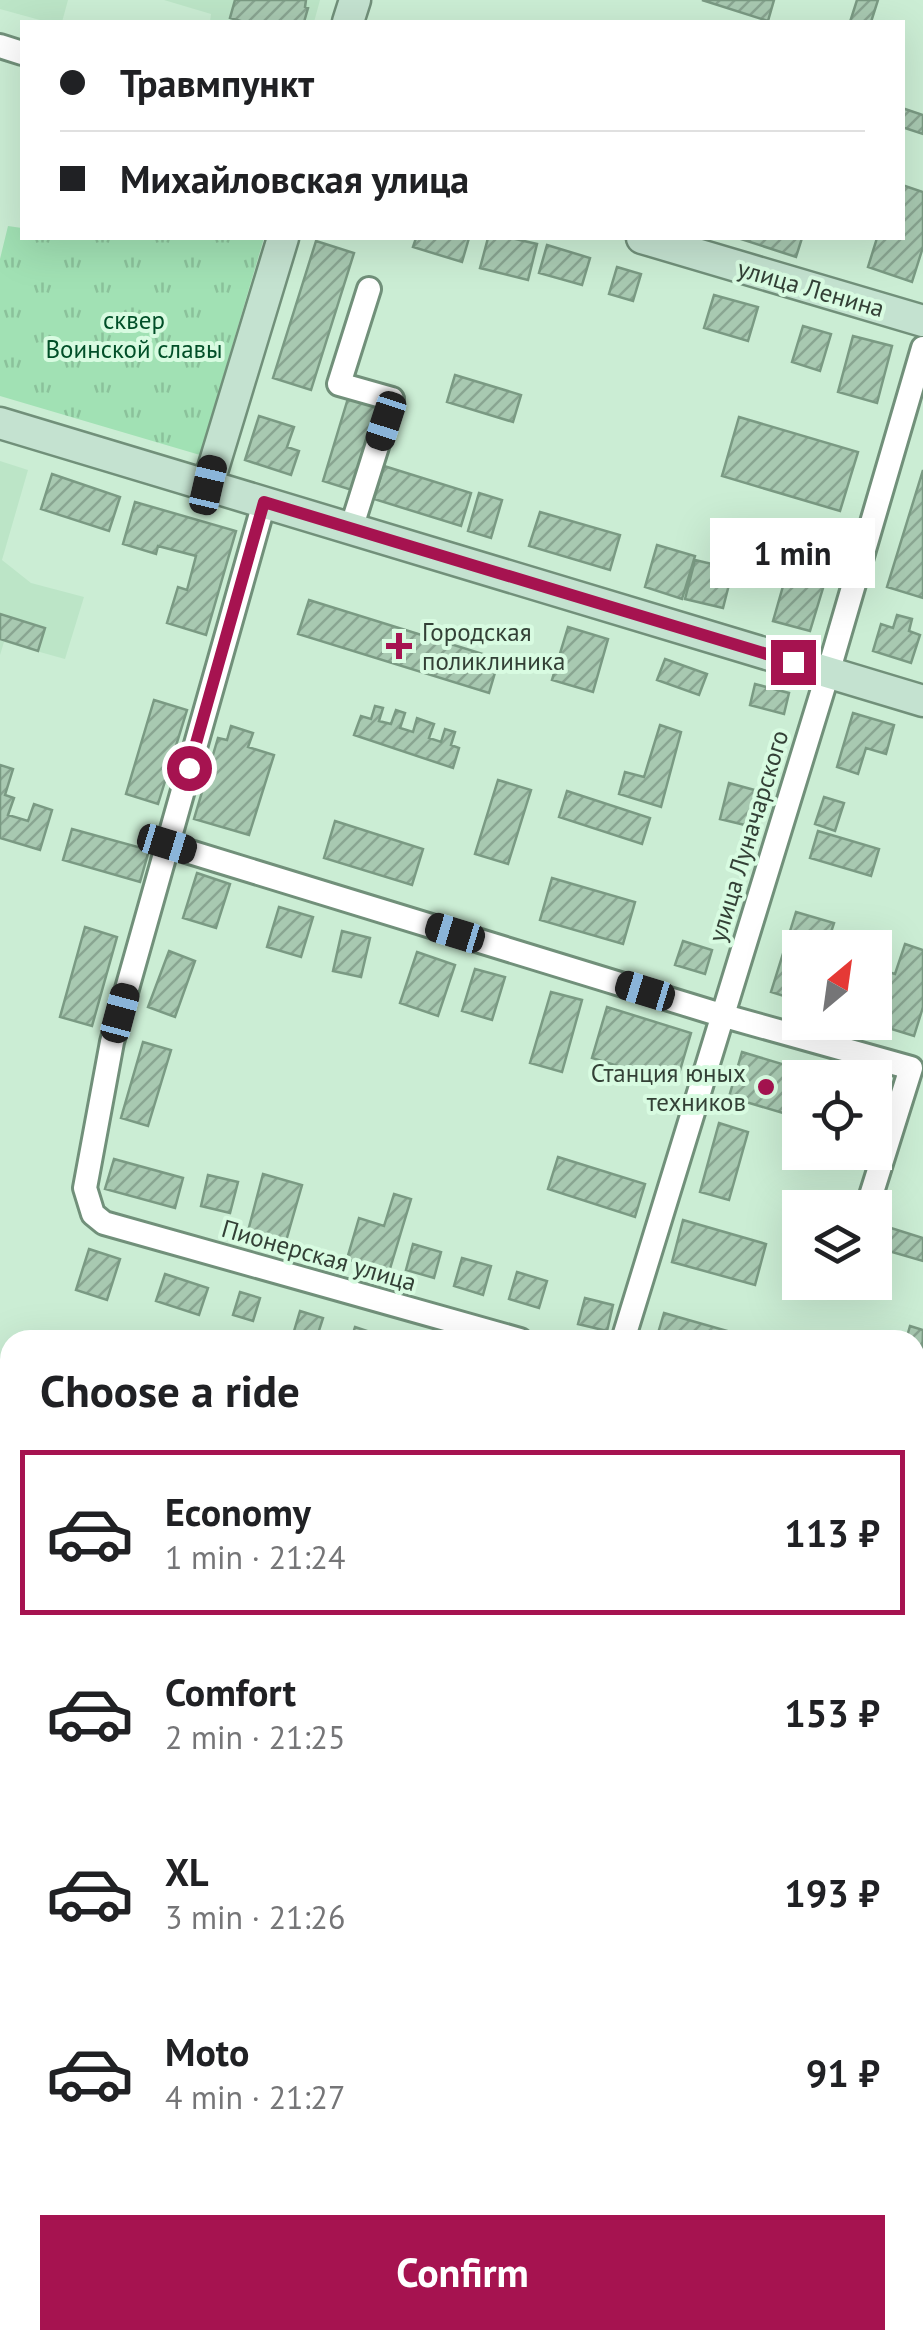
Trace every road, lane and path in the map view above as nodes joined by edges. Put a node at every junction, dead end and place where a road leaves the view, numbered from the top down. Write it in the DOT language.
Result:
graph roads {
  1 [pos="282,240"];
  2 [pos="649,240"];
  3 [pos="370,289"];
  4 [pos="923,321"];
  5 [pos="923,348"];
  6 [pos="0,423"];
  7 [pos="208,485"];
  8 [pos="264,502"];
  9 [pos="351,529"];
  10 [pos="828,673"];
  11 [pos="923,701"];
  12 [pos="167,844"];
  13 [pos="721,1014"];
  14 [pos="872,1190"];
  15 [pos="485,1330"];
  16 [pos="625,1330"];
  1 -- 7 [label="main road"];
  2 -- 4 [label="main road, улица Ленина"];
  3 -- 9 [label="street"];
  5 -- 10 [label="street, улица Луначарского"];
  6 -- 7 [label="main road"];
  7 -- 8 [label="main road"];
  8 -- 9 [label="main road"];
  8 -- 12 [label="street"];
  9 -- 10 [label="main road"];
  10 -- 11 [label="main road"];
  10 -- 13 [label="street, улица Луначарского"];
  12 -- 13 [label="street"];
  12 -- 15 [label="street, Пионерская улица"];
  13 -- 14 [label="street"];
  13 -- 16 [label="street, улица Луначарского"];
}
